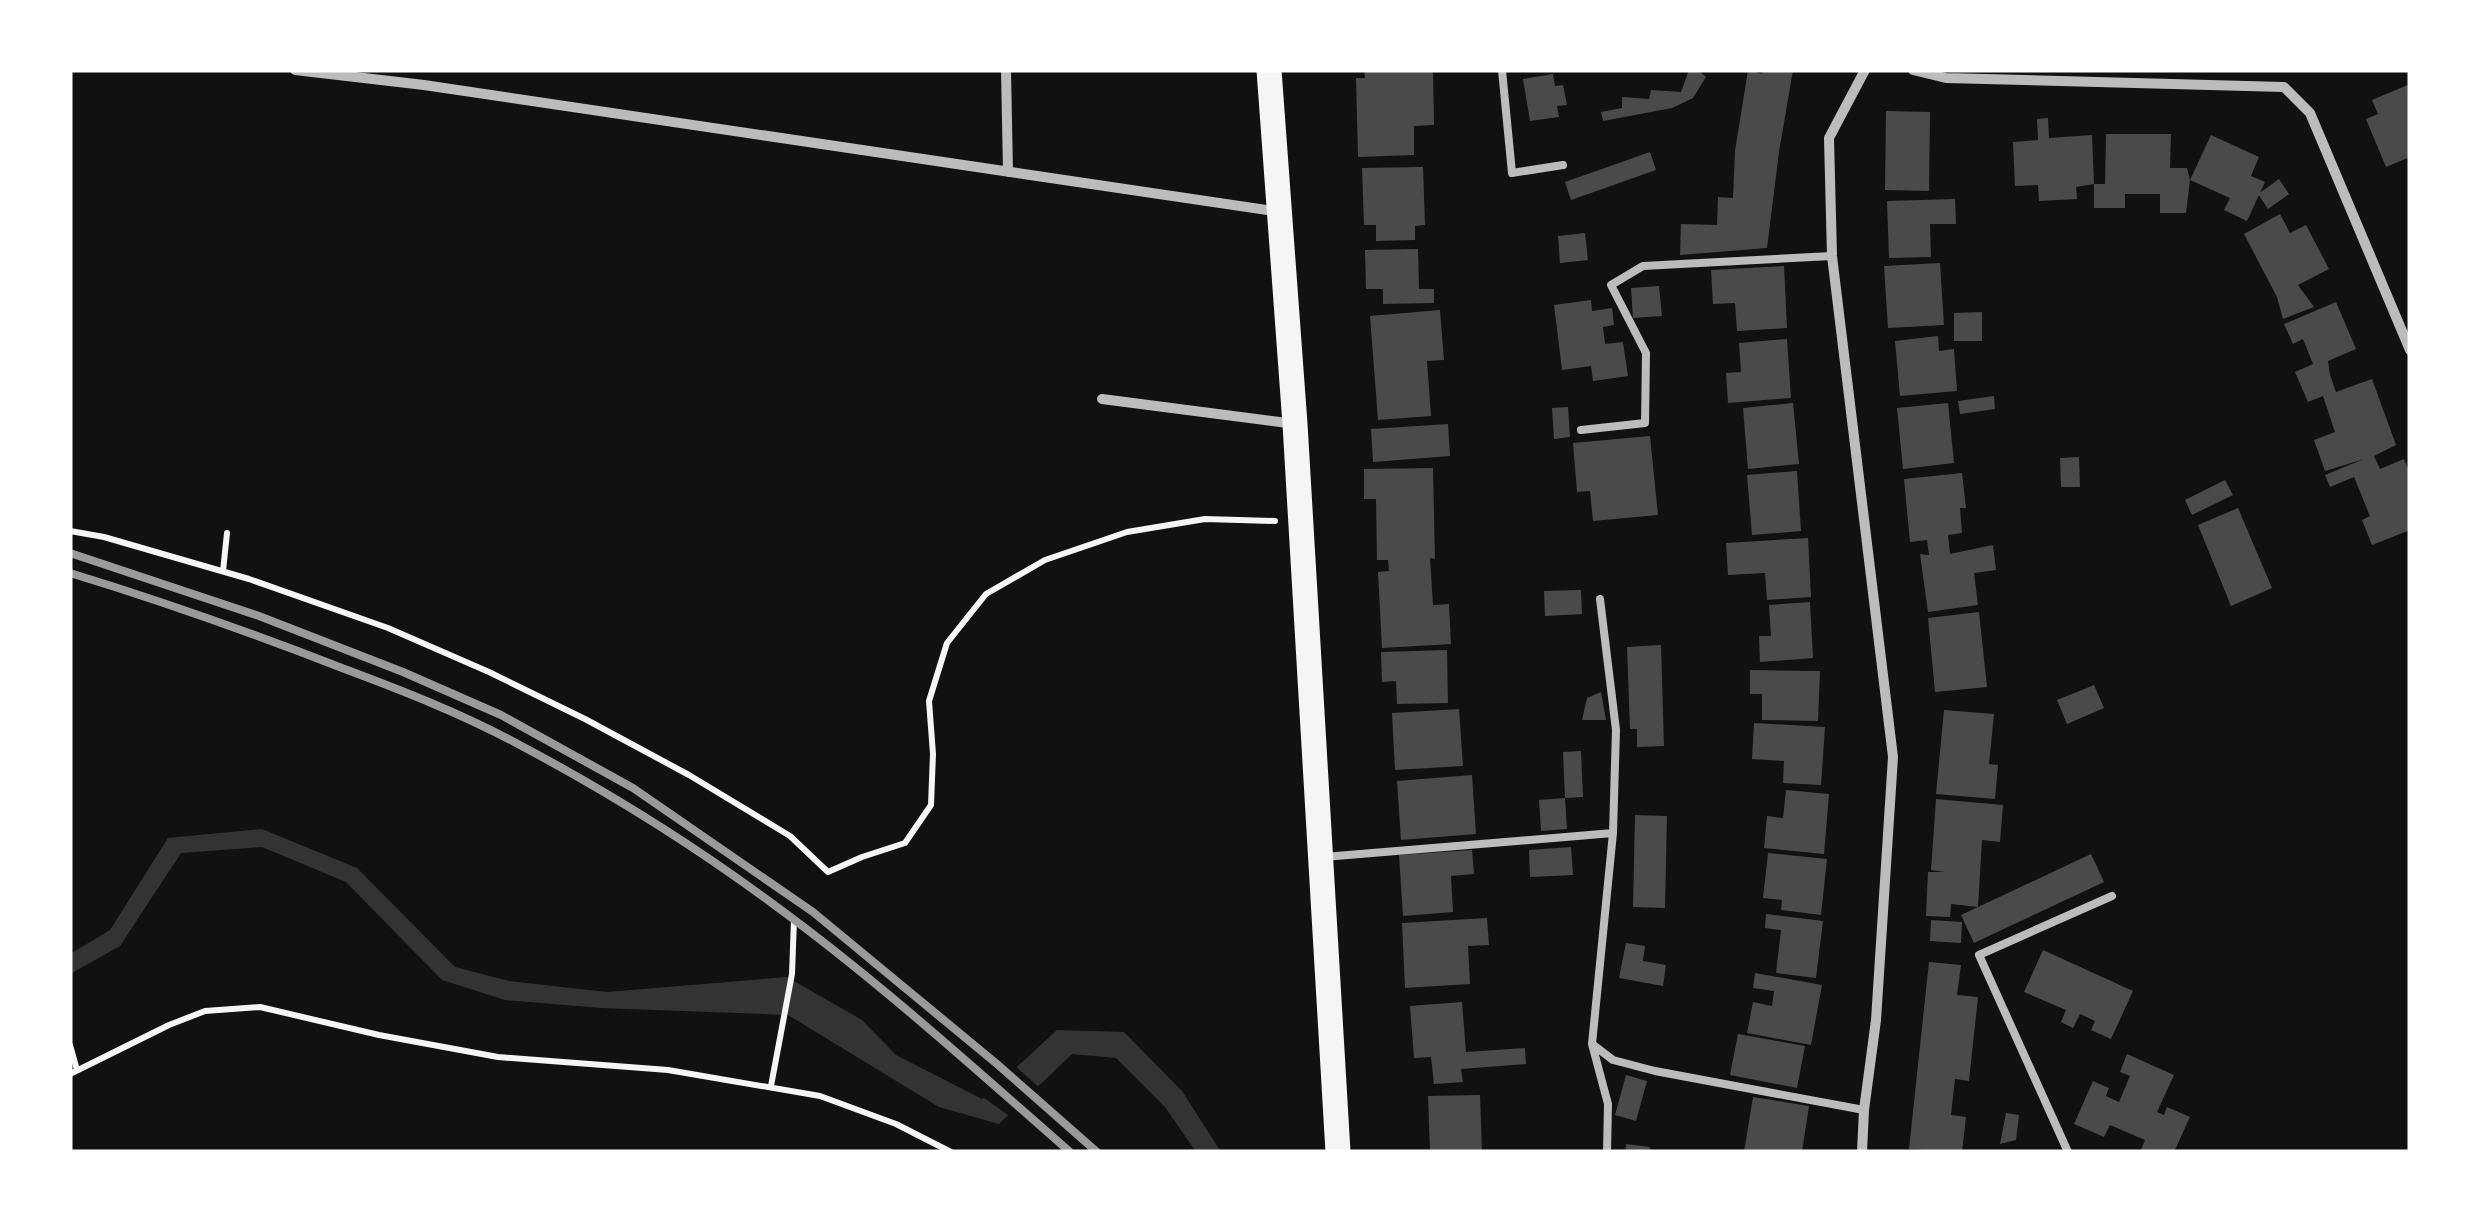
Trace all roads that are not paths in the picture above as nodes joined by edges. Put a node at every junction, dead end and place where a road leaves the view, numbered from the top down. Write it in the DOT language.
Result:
graph roads {
  1 [pos="295,70"];
  2 [pos="1006,70"];
  3 [pos="1268,70"];
  4 [pos="1502,70"];
  5 [pos="1865,70"];
  6 [pos="1913,70"];
  7 [pos="1563,165"];
  8 [pos="1008,172"];
  9 [pos="1281,212"];
  10 [pos="1832,256"];
  11 [pos="2410,350"];
  12 [pos="1102,398"];
  13 [pos="1295,424"];
  14 [pos="1582,430"];
  15 [pos="1600,598"];
  16 [pos="1613,832"];
  17 [pos="1322,858"];
  18 [pos="2112,896"];
  19 [pos="1592,1044"];
  20 [pos="1864,1110"];
  21 [pos="1338,1152"];
  22 [pos="1607,1152"];
  23 [pos="1862,1152"];
  24 [pos="2068,1152"];
  1 -- 8 [label="street"];
  2 -- 8 [label="street"];
  3 -- 9 [label="main road"];
  4 -- 7 [label="lane"];
  5 -- 10 [label="street"];
  6 -- 11 [label="street"];
  8 -- 9 [label="street"];
  9 -- 13 [label="main road"];
  10 -- 14 [label="lane"];
  10 -- 20 [label="street"];
  12 -- 13 [label="street"];
  13 -- 17 [label="main road"];
  15 -- 16 [label="lane"];
  16 -- 17 [label="lane"];
  16 -- 19 [label="lane"];
  17 -- 21 [label="main road"];
  18 -- 24 [label="lane"];
  19 -- 20 [label="lane"];
  19 -- 22 [label="lane"];
  20 -- 23 [label="street"];
}
